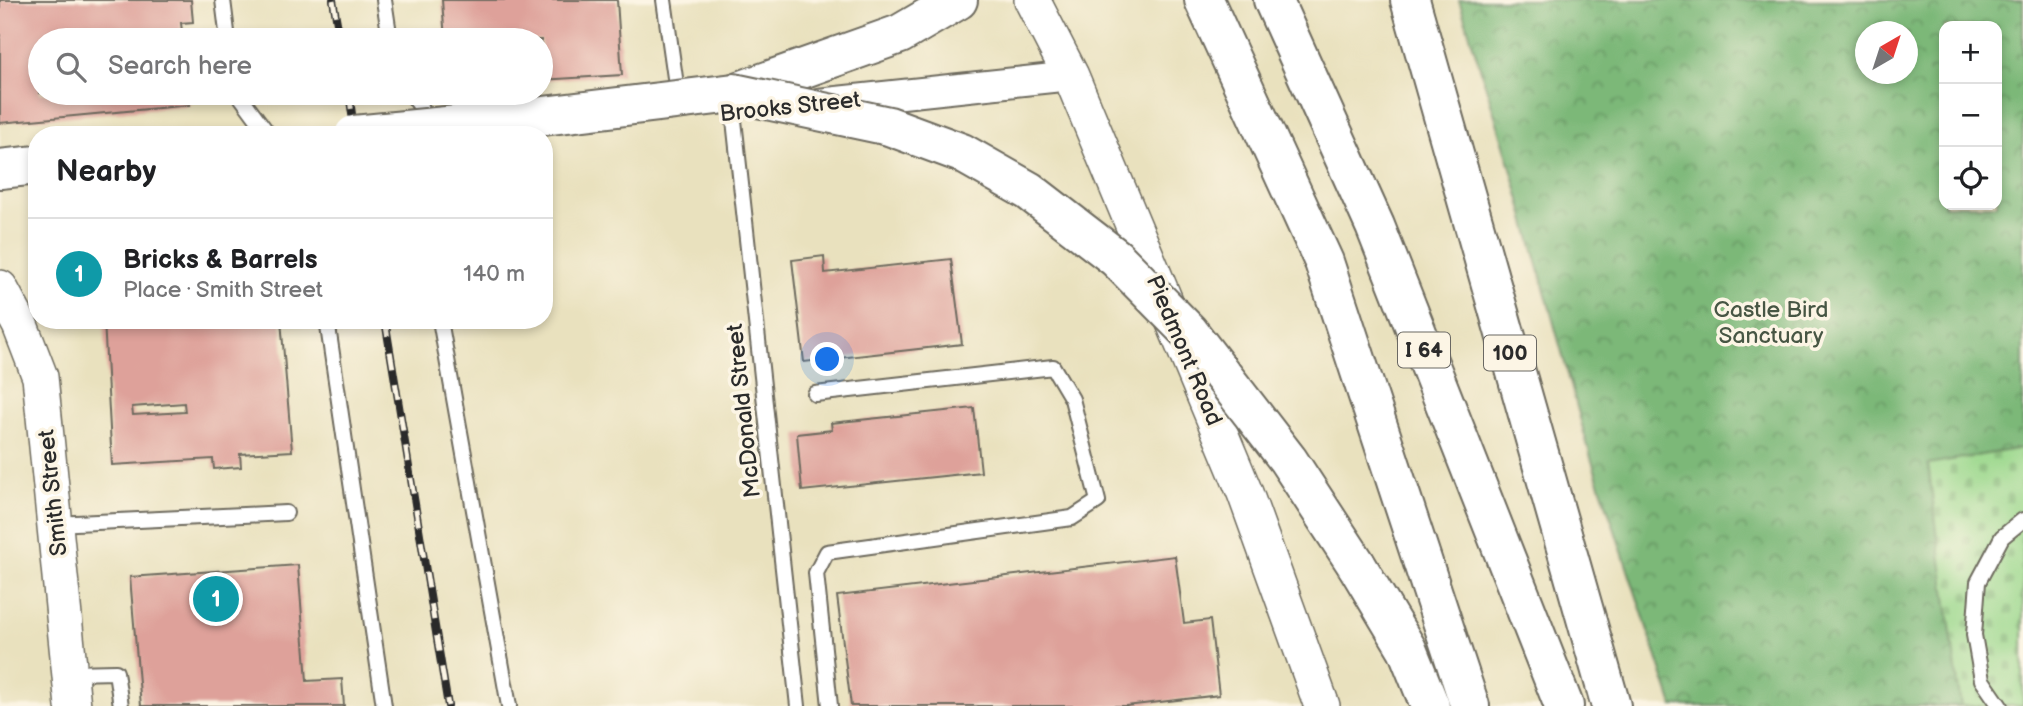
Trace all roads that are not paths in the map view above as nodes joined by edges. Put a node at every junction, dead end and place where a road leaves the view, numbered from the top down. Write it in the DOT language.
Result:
graph roads {
  1 [pos="223,0"];
  2 [pos="384,0"];
  3 [pos="664,0"];
  4 [pos="958,0"];
  5 [pos="1032,0"];
  6 [pos="1203,0"];
  7 [pos="1273,0"];
  8 [pos="1410,0"];
  9 [pos="226,28"];
  10 [pos="388,28"];
  11 [pos="1071,76"];
  12 [pos="734,102"];
  13 [pos="247,105"];
  14 [pos="420,105"];
  15 [pos="681,117"];
  16 [pos="262,126"];
  17 [pos="435,126"];
  18 [pos="446,126"];
  19 [pos="553,130"];
  20 [pos="28,166"];
  21 [pos="0,169"];
  22 [pos="0,288"];
  23 [pos="328,329"];
  24 [pos="442,329"];
  25 [pos="815,394"];
  26 [pos="286,513"];
  27 [pos="2023,520"];
  28 [pos="55,524"];
  29 [pos="72,690"];
  30 [pos="121,706"];
  31 [pos="384,706"];
  32 [pos="509,706"];
  33 [pos="798,706"];
  34 [pos="830,706"];
  35 [pos="1322,706"];
  36 [pos="1430,706"];
  37 [pos="1470,706"];
  38 [pos="1564,706"];
  39 [pos="1611,706"];
  40 [pos="2000,706"];
  1 -- 9 [label="lane"];
  2 -- 10 [label="lane"];
  3 -- 15 [label="lane"];
  4 -- 12 [label="highway"];
  5 -- 11 [label="street, Piedmont Road"];
  6 -- 37 [label="highway"];
  7 -- 38 [label="highway, I 64"];
  8 -- 39 [label="highway, 100"];
  11 -- 12 [label="street, Brooks Street"];
  11 -- 35 [label="street, Piedmont Road"];
  12 -- 15 [label="street, Brooks Street"];
  12 -- 18 [label="highway, bridge"];
  12 -- 33 [label="lane, McDonald Street"];
  12 -- 36 [label="highway, bridge"];
  13 -- 16 [label="lane"];
  14 -- 17 [label="lane"];
  15 -- 19 [label="street, Brooks Street"];
  20 -- 21 [label="highway"];
  22 -- 28 [label="street, Smith Street"];
  23 -- 31 [label="lane"];
  24 -- 32 [label="lane"];
  25 -- 34 [label="lane"];
  26 -- 28 [label="lane"];
  27 -- 40 [label="lane"];
  28 -- 29 [label="street, Smith Street"];
  29 -- 30 [label="lane"];
}
